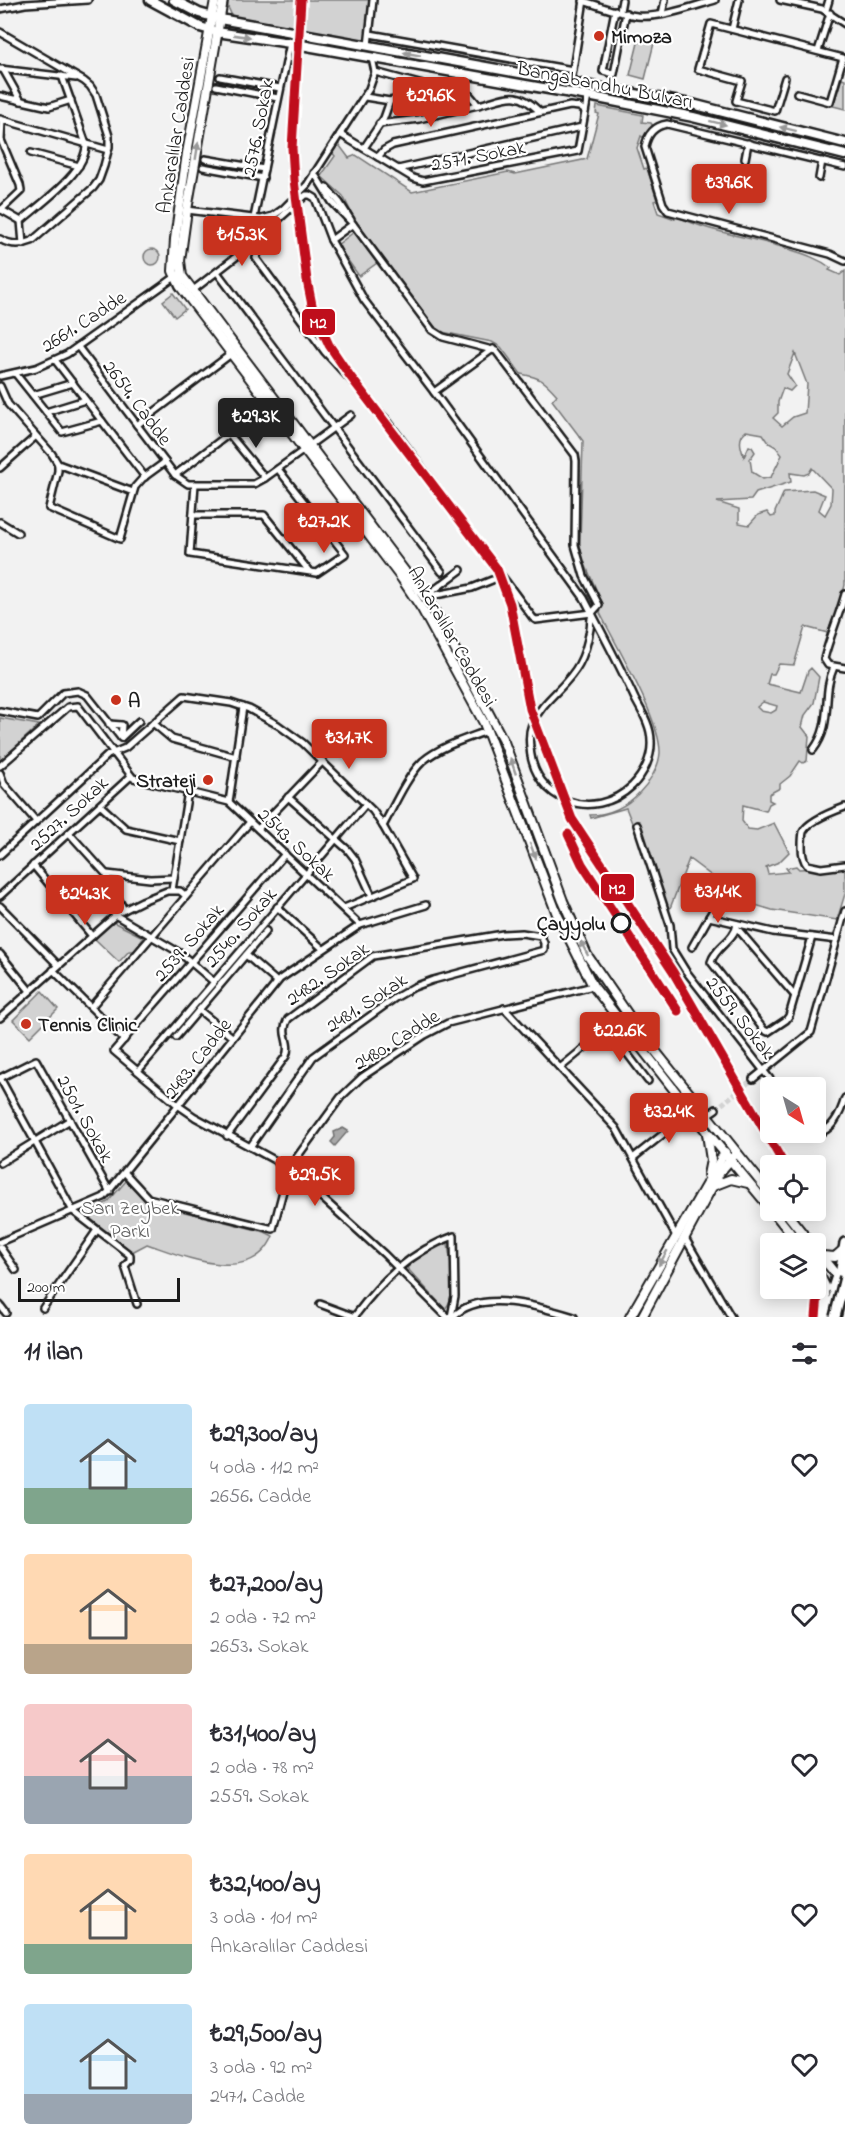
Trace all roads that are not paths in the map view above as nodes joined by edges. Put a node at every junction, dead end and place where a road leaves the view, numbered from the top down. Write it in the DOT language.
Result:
graph roads {
  1 [pos="4,0"];
  2 [pos="88,0"];
  3 [pos="150,0"];
  4 [pos="174,0"];
  5 [pos="215,0"];
  6 [pos="223,0"];
  7 [pos="373,0"];
  8 [pos="622,0"];
  9 [pos="665,0"];
  10 [pos="715,0"];
  11 [pos="740,0"];
  12 [pos="780,0"];
  13 [pos="819,0"];
  14 [pos="829,0"];
  15 [pos="66,1"];
  16 [pos="584,1"];
  17 [pos="703,2"];
  18 [pos="604,3"];
  19 [pos="8,7"];
  20 [pos="818,7"];
  21 [pos="0,9"];
  22 [pos="620,11"];
  23 [pos="828,12"];
  24 [pos="662,14"];
  25 [pos="216,19"];
  26 [pos="845,24"];
  27 [pos="732,29"];
  28 [pos="213,31"];
  29 [pos="0,32"];
  30 [pos="369,34"];
  31 [pos="290,43"];
  32 [pos="368,46"];
  33 [pos="818,51"];
  34 [pos="372,58"];
  35 [pos="47,60"];
  36 [pos="2,69"];
  37 [pos="573,70"];
  38 [pos="375,72"];
  39 [pos="43,74"];
  40 [pos="62,76"];
  41 [pos="220,77"];
  42 [pos="80,78"];
  43 [pos="785,78"];
  44 [pos="571,82"];
  45 [pos="216,86"];
  46 [pos="280,88"];
  47 [pos="427,90"];
  48 [pos="797,93"];
  49 [pos="0,96"];
  50 [pos="588,96"];
  51 [pos="365,97"];
  52 [pos="278,98"];
  53 [pos="70,100"];
  54 [pos="21,101"];
  55 [pos="390,102"];
  56 [pos="478,105"];
  57 [pos="539,111"];
  58 [pos="585,111"];
  59 [pos="1,119"];
  60 [pos="379,124"];
  61 [pos="582,127"];
  62 [pos="340,134"];
  63 [pos="0,140"];
  64 [pos="748,143"];
  65 [pos="845,143"];
  66 [pos="86,144"];
  67 [pos="364,148"];
  68 [pos="108,150"];
  69 [pos="31,153"];
  70 [pos="845,155"];
  71 [pos="378,157"];
  72 [pos="205,159"];
  73 [pos="745,159"];
  74 [pos="822,161"];
  75 [pos="79,166"];
  76 [pos="202,167"];
  77 [pos="845,167"];
  78 [pos="264,169"];
  79 [pos="398,169"];
  80 [pos="314,173"];
  81 [pos="263,178"];
  82 [pos="819,178"];
  83 [pos="0,210"];
  84 [pos="187,210"];
  85 [pos="255,218"];
  86 [pos="21,221"];
  87 [pos="353,224"];
  88 [pos="0,239"];
  89 [pos="331,240"];
  90 [pos="23,244"];
  91 [pos="845,261"];
  92 [pos="217,272"];
  93 [pos="178,275"];
  94 [pos="192,291"];
  95 [pos="78,347"];
  96 [pos="493,349"];
  97 [pos="231,354"];
  98 [pos="56,360"];
  99 [pos="15,373"];
  100 [pos="0,376"];
  101 [pos="73,384"];
  102 [pos="0,386"];
  103 [pos="434,392"];
  104 [pos="33,395"];
  105 [pos="85,400"];
  106 [pos="46,412"];
  107 [pos="351,415"];
  108 [pos="102,421"];
  109 [pos="137,425"];
  110 [pos="334,427"];
  111 [pos="35,437"];
  112 [pos="307,448"];
  113 [pos="165,462"];
  114 [pos="58,464"];
  115 [pos="0,468"];
  116 [pos="278,469"];
  117 [pos="175,475"];
  118 [pos="145,477"];
  119 [pos="265,478"];
  120 [pos="195,484"];
  121 [pos="133,492"];
  122 [pos="193,515"];
  123 [pos="0,522"];
  124 [pos="18,533"];
  125 [pos="461,570"];
  126 [pos="309,572"];
  127 [pos="442,572"];
  128 [pos="492,580"];
  129 [pos="845,594"];
  130 [pos="425,597"];
  131 [pos="592,613"];
  132 [pos="837,624"];
  133 [pos="845,626"];
  134 [pos="834,667"];
  135 [pos="845,668"];
  136 [pos="243,707"];
  137 [pos="0,711"];
  138 [pos="139,721"];
  139 [pos="153,723"];
  140 [pos="497,728"];
  141 [pos="487,731"];
  142 [pos="813,750"];
  143 [pos="113,753"];
  144 [pos="236,757"];
  145 [pos="323,761"];
  146 [pos="0,766"];
  147 [pos="0,773"];
  148 [pos="130,776"];
  149 [pos="188,791"];
  150 [pos="288,797"];
  151 [pos="229,802"];
  152 [pos="366,804"];
  153 [pos="100,805"];
  154 [pos="845,807"];
  155 [pos="36,821"];
  156 [pos="250,822"];
  157 [pos="637,825"];
  158 [pos="383,826"];
  159 [pos="258,829"];
  160 [pos="69,833"];
  161 [pos="337,838"];
  162 [pos="180,841"];
  163 [pos="285,854"];
  164 [pos="0,855"];
  165 [pos="845,865"];
  166 [pos="33,866"];
  167 [pos="306,873"];
  168 [pos="106,874"];
  169 [pos="174,878"];
  170 [pos="725,889"];
  171 [pos="172,890"];
  172 [pos="0,896"];
  173 [pos="186,896"];
  174 [pos="372,896"];
  175 [pos="562,901"];
  176 [pos="426,905"];
  177 [pos="554,905"];
  178 [pos="0,906"];
  179 [pos="277,907"];
  180 [pos="344,908"];
  181 [pos="124,910"];
  182 [pos="845,911"];
  183 [pos="115,915"];
  184 [pos="709,917"];
  185 [pos="360,925"];
  186 [pos="737,926"];
  187 [pos="266,931"];
  188 [pos="92,936"];
  189 [pos="151,936"];
  190 [pos="812,937"];
  191 [pos="837,940"];
  192 [pos="692,947"];
  193 [pos="323,949"];
  194 [pos="544,950"];
  195 [pos="0,954"];
  196 [pos="246,955"];
  197 [pos="191,962"];
  198 [pos="58,965"];
  199 [pos="231,966"];
  200 [pos="53,970"];
  201 [pos="214,982"];
  202 [pos="277,982"];
  203 [pos="604,982"];
  204 [pos="593,986"];
  205 [pos="30,991"];
  206 [pos="795,996"];
  207 [pos="91,1007"];
  208 [pos="504,1008"];
  209 [pos="199,1010"];
  210 [pos="0,1018"];
  211 [pos="618,1020"];
  212 [pos="176,1037"];
  213 [pos="232,1037"];
  214 [pos="633,1039"];
  215 [pos="124,1040"];
  216 [pos="561,1068"];
  217 [pos="764,1070"];
  218 [pos="138,1071"];
  219 [pos="769,1077"];
  220 [pos="0,1078"];
  221 [pos="753,1079"];
  222 [pos="648,1081"];
  223 [pos="845,1098"];
  224 [pos="179,1106"];
  225 [pos="716,1109"];
  226 [pos="691,1112"];
  227 [pos="706,1116"];
  228 [pos="842,1117"];
  229 [pos="70,1120"];
  230 [pos="699,1122"];
  231 [pos="826,1129"];
  232 [pos="707,1132"];
  233 [pos="227,1136"];
  234 [pos="35,1142"];
  235 [pos="250,1147"];
  236 [pos="731,1147"];
  237 [pos="724,1153"];
  238 [pos="737,1154"];
  239 [pos="633,1158"];
  240 [pos="730,1160"];
  241 [pos="0,1163"];
  242 [pos="289,1168"];
  243 [pos="125,1173"];
  244 [pos="760,1182"];
  245 [pos="709,1186"];
  246 [pos="752,1186"];
  247 [pos="110,1192"];
  248 [pos="760,1196"];
  249 [pos="73,1211"];
  250 [pos="781,1221"];
  251 [pos="793,1221"];
  252 [pos="98,1230"];
  253 [pos="791,1233"];
  254 [pos="802,1233"];
  255 [pos="676,1236"];
  256 [pos="685,1238"];
  257 [pos="0,1242"];
  258 [pos="844,1246"];
  259 [pos="0,1247"];
  260 [pos="826,1255"];
  261 [pos="826,1263"];
  262 [pos="398,1268"];
  263 [pos="16,1270"];
  264 [pos="826,1272"];
  265 [pos="839,1281"];
  266 [pos="826,1299"];
  267 [pos="845,1300"];
  268 [pos="137,1304"];
  269 [pos="320,1304"];
  270 [pos="0,1305"];
  271 [pos="43,1308"];
  272 [pos="845,1311"];
  273 [pos="6,1312"];
  274 [pos="355,1317"];
  275 [pos="447,1317"];
  276 [pos="452,1317"];
  277 [pos="574,1317"];
  278 [pos="630,1317"];
  279 [pos="642,1317"];
  280 [pos="731,1317"];
  281 [pos="827,1317"];
  282 [pos="835,1317"];
  283 [pos="844,1317"];
  1 -- 19 [label="street"];
  2 -- 15 [label="street"];
  3 -- 28 [label="main road, Bangabandhu Bulvarı"];
  4 -- 25 [label="main road, Bangabandhu Bulvarı"];
  5 -- 25 [label="main road, Ankaralılar Caddesi"];
  6 -- 25 [label="main road, Ankaralılar Caddesi"];
  7 -- 30 [label="street"];
  8 -- 22 [label="street"];
  9 -- 24 [label="street"];
  10 -- 17 [label="street"];
  11 -- 27 [label="street"];
  12 -- 20 [label="street"];
  13 -- 20 [label="street"];
  14 -- 23 [label="street"];
  15 -- 19 [label="street"];
  16 -- 18 [label="street"];
  16 -- 37 [label="street"];
  17 -- 24 [label="street"];
  18 -- 22 [label="street"];
  19 -- 21 [label="street"];
  20 -- 23 [label="street"];
  22 -- 22 [label="street"];
  22 -- 24 [label="street"];
  23 -- 26 [label="street"];
  23 -- 33 [label="street"];
  25 -- 28 [label="main road, Ankaralılar Caddesi"];
  25 -- 32 [label="main road, Bangabandhu Bulvarı"];
  27 -- 33 [label="street"];
  27 -- 43 [label="street"];
  28 -- 31 [label="main road, Bangabandhu Bulvarı, one-way"];
  84 -- 28 [label="main road, Ankaralılar Caddesi, one-way"];
  28 -- 93 [label="main road, Ankaralılar Caddesi"];
  29 -- 35 [label="street"];
  30 -- 32 [label="street"];
  30 -- 37 [label="street"];
  31 -- 34 [label="main road, Bangabandhu Bulvarı"];
  31 -- 46 [label="street, 2576. Sokak"];
  32 -- 34 [label="main road"];
  44 -- 32 [label="main road, Bangabandhu Bulvarı, one-way"];
  33 -- 48 [label="street"];
  34 -- 38 [label="street"];
  34 -- 50 [label="main road, Bangabandhu Bulvarı"];
  35 -- 39 [label="street"];
  35 -- 42 [label="street"];
  36 -- 39 [label="street"];
  36 -- 54 [label="street"];
  37 -- 44 [label="street"];
  38 -- 47 [label="street"];
  38 -- 51 [label="street"];
  39 -- 40 [label="street"];
  40 -- 42 [label="street"];
  40 -- 53 [label="street"];
  41 -- 46 [label="street"];
  42 -- 68 [label="street"];
  65 -- 44 [label="main road, Bangabandhu Bulvarı, one-way"];
  45 -- 52 [label="street"];
  46 -- 52 [label="street, 2576. Sokak"];
  47 -- 55 [label="street"];
  47 -- 56 [label="street"];
  49 -- 54 [label="street"];
  50 -- 58 [label="street, 2571. Sokak"];
  50 -- 70 [label="main road, Bangabandhu Bulvarı, one-way"];
  51 -- 55 [label="street"];
  51 -- 62 [label="street"];
  52 -- 78 [label="street, 2576. Sokak"];
  53 -- 54 [label="street"];
  53 -- 66 [label="street"];
  55 -- 60 [label="street"];
  56 -- 57 [label="street"];
  56 -- 60 [label="street"];
  57 -- 58 [label="street"];
  57 -- 71 [label="street"];
  58 -- 61 [label="street, 2571. Sokak"];
  59 -- 63 [label="street"];
  59 -- 66 [label="street"];
  60 -- 67 [label="street"];
  61 -- 79 [label="street"];
  61 -- 79 [label="street, 2571. Sokak"];
  62 -- 67 [label="street, 2571. Sokak"];
  62 -- 80 [label="street"];
  63 -- 83 [label="street"];
  64 -- 73 [label="street"];
  64 -- 74 [label="street"];
  64 -- 91 [label="street"];
  66 -- 68 [label="street"];
  66 -- 75 [label="street"];
  67 -- 71 [label="street, 2571. Sokak"];
  68 -- 90 [label="street"];
  69 -- 75 [label="street"];
  71 -- 79 [label="street, 2571. Sokak"];
  72 -- 78 [label="street"];
  74 -- 77 [label="street"];
  74 -- 82 [label="street"];
  75 -- 86 [label="street"];
  76 -- 81 [label="street"];
  78 -- 81 [label="street, 2576. Sokak"];
  80 -- 85 [label="street"];
  80 -- 87 [label="street"];
  81 -- 85 [label="street, 2576. Sokak"];
  83 -- 86 [label="street"];
  84 -- 85 [label="street"];
  84 -- 93 [label="main road, Ankaralılar Caddesi"];
  85 -- 92 [label="street, 2576. Sokak"];
  86 -- 90 [label="street"];
  87 -- 89 [label="street"];
  87 -- 96 [label="street"];
  88 -- 90 [label="street"];
  89 -- 103 [label="street"];
  89 -- 131 [label="street"];
  92 -- 94 [label="street, 2576. Sokak"];
  92 -- 110 [label="street"];
  93 -- 94 [label="main road, Ankaralılar Caddesi"];
  93 -- 95 [label="street, 2661. Cadde"];
  93 -- 97 [label="main road, Ankaralılar Caddesi"];
  94 -- 112 [label="main road, Ankaralılar Caddesi"];
  95 -- 98 [label="street, 2661. Cadde"];
  95 -- 109 [label="street, 2654. Cadde"];
  96 -- 103 [label="street"];
  96 -- 131 [label="street"];
  97 -- 109 [label="street"];
  97 -- 112 [label="main road, Ankaralılar Caddesi"];
  98 -- 99 [label="street, 2661. Cadde"];
  98 -- 101 [label="street"];
  99 -- 100 [label="street, 2661. Cadde"];
  99 -- 104 [label="street"];
  101 -- 104 [label="street"];
  101 -- 105 [label="street"];
  102 -- 111 [label="street"];
  103 -- 131 [label="street"];
  104 -- 106 [label="street"];
  105 -- 106 [label="street"];
  105 -- 108 [label="street"];
  106 -- 108 [label="street"];
  107 -- 110 [label="street, 2654. Cadde"];
  108 -- 118 [label="street"];
  109 -- 113 [label="street, 2654. Cadde"];
  110 -- 112 [label="street, 2654. Cadde"];
  110 -- 127 [label="street"];
  111 -- 114 [label="street"];
  111 -- 115 [label="street"];
  112 -- 116 [label="street, 2654. Cadde"];
  112 -- 130 [label="main road, Ankaralılar Caddesi"];
  112 -- 141 [label="main road, Ankaralılar Caddesi"];
  113 -- 117 [label="street, 2654. Cadde"];
  113 -- 118 [label="street"];
  114 -- 121 [label="street"];
  114 -- 121 [label="street"];
  116 -- 119 [label="street, 2654. Cadde"];
  116 -- 126 [label="street"];
  117 -- 119 [label="street"];
  117 -- 120 [label="street, 2654. Cadde"];
  118 -- 121 [label="street"];
  119 -- 120 [label="street, 2654. Cadde"];
  120 -- 122 [label="street"];
  122 -- 126 [label="street"];
  122 -- 126 [label="street"];
  123 -- 124 [label="street"];
  125 -- 130 [label="street"];
  128 -- 130 [label="street"];
  129 -- 132 [label="street"];
  130 -- 140 [label="main road, Ankaralılar Caddesi"];
  131 -- 131 [label="street"];
  132 -- 133 [label="street"];
  132 -- 134 [label="street"];
  134 -- 135 [label="street"];
  134 -- 142 [label="street"];
  136 -- 139 [label="street"];
  136 -- 144 [label="street"];
  136 -- 145 [label="street"];
  137 -- 138 [label="street"];
  139 -- 143 [label="street"];
  139 -- 144 [label="street"];
  140 -- 141 [label="main road"];
  175 -- 140 [label="main road, Ankaralılar Caddesi, one-way"];
  141 -- 158 [label="street"];
  141 -- 177 [label="main road, Ankaralılar Caddesi, one-way"];
  143 -- 146 [label="street"];
  143 -- 148 [label="street"];
  143 -- 155 [label="street"];
  144 -- 151 [label="street"];
  145 -- 150 [label="street"];
  145 -- 152 [label="street"];
  147 -- 155 [label="street"];
  148 -- 149 [label="street"];
  148 -- 153 [label="street, 2527. Sokak"];
  149 -- 151 [label="street"];
  149 -- 162 [label="street"];
  150 -- 159 [label="street"];
  150 -- 161 [label="street"];
  151 -- 156 [label="street, 2543. Sokak"];
  152 -- 158 [label="street"];
  152 -- 161 [label="street, 2540. Sokak"];
  153 -- 160 [label="street, 2527. Sokak"];
  153 -- 162 [label="street"];
  154 -- 165 [label="street"];
  155 -- 164 [label="street"];
  156 -- 159 [label="street, 2543. Sokak"];
  156 -- 173 [label="street"];
  157 -- 217 [label="street, 2559. Sokak"];
  158 -- 174 [label="street"];
  159 -- 163 [label="street, 2543. Sokak"];
  160 -- 166 [label="street, 2527. Sokak"];
  160 -- 168 [label="street"];
  161 -- 167 [label="street, 2540. Sokak"];
  161 -- 174 [label="street"];
  162 -- 169 [label="street"];
  163 -- 167 [label="street, 2543. Sokak"];
  163 -- 197 [label="street, 2539. Sokak"];
  166 -- 172 [label="street, 2527. Sokak"];
  166 -- 188 [label="street"];
  167 -- 179 [label="street, 2540. Sokak"];
  167 -- 180 [label="street, 2543. Sokak"];
  168 -- 169 [label="street"];
  168 -- 181 [label="street"];
  169 -- 171 [label="street"];
  170 -- 184 [label="street"];
  171 -- 173 [label="street"];
  171 -- 181 [label="street"];
  173 -- 189 [label="street"];
  174 -- 180 [label="street"];
  175 -- 177 [label="main road"];
  203 -- 175 [label="main road, Ankaralılar Caddesi, one-way"];
  176 -- 185 [label="street, 2483. Cadde"];
  177 -- 204 [label="main road, Ankaralılar Caddesi"];
  178 -- 198 [label="street"];
  179 -- 193 [label="street"];
  179 -- 199 [label="street, 2540. Sokak"];
  180 -- 185 [label="street, 2543. Sokak"];
  181 -- 183 [label="street"];
  182 -- 191 [label="street"];
  183 -- 188 [label="street"];
  183 -- 189 [label="street"];
  184 -- 186 [label="street"];
  184 -- 192 [label="street"];
  185 -- 193 [label="street, 2483. Cadde"];
  186 -- 190 [label="street"];
  186 -- 206 [label="street"];
  186 -- 206 [label="street"];
  187 -- 196 [label="street"];
  188 -- 198 [label="street"];
  189 -- 197 [label="street"];
  189 -- 207 [label="street"];
  190 -- 191 [label="street"];
  190 -- 206 [label="street"];
  191 -- 217 [label="street"];
  193 -- 202 [label="street, 2483. Cadde"];
  194 -- 233 [label="street, 2482. Sokak"];
  194 -- 235 [label="street, 2481. Sokak"];
  195 -- 205 [label="street"];
  196 -- 199 [label="street"];
  196 -- 202 [label="street"];
  197 -- 201 [label="street"];
  197 -- 215 [label="street, 2539. Sokak"];
  198 -- 200 [label="street"];
  199 -- 201 [label="street, 2540. Sokak"];
  199 -- 209 [label="street"];
  200 -- 205 [label="street"];
  200 -- 207 [label="street"];
  201 -- 218 [label="street, 2540. Sokak"];
  202 -- 213 [label="street, 2483. Cadde"];
  203 -- 204 [label="main road"];
  203 -- 227 [label="main road, Ankaralılar Caddesi"];
  204 -- 208 [label="street, 2480. Cadde"];
  204 -- 211 [label="main road, Ankaralılar Caddesi"];
  205 -- 210 [label="street"];
  207 -- 215 [label="street"];
  208 -- 216 [label="street"];
  208 -- 242 [label="street, 2480. Cadde"];
  209 -- 212 [label="street"];
  209 -- 213 [label="street"];
  211 -- 214 [label="main road, Ankaralılar Caddesi"];
  211 -- 216 [label="street"];
  213 -- 224 [label="street, 2483. Cadde"];
  214 -- 222 [label="street"];
  214 -- 226 [label="main road, Ankaralılar Caddesi"];
  215 -- 218 [label="street, 2539. Sokak"];
  216 -- 239 [label="street"];
  217 -- 219 [label="street, 2559. Sokak"];
  217 -- 221 [label="street"];
  218 -- 224 [label="street"];
  220 -- 229 [label="street, 2501. Sokak"];
  220 -- 234 [label="street"];
  223 -- 228 [label="street"];
  224 -- 233 [label="street"];
  224 -- 243 [label="street, 2483. Cadde"];
  225 -- 227 [label="street"];
  226 -- 230 [label="main road, Ankaralılar Caddesi"];
  226 -- 239 [label="street"];
  227 -- 230 [label="main road"];
  227 -- 236 [label="main road, Ankaralılar Caddesi"];
  228 -- 231 [label="street"];
  229 -- 234 [label="street"];
  229 -- 247 [label="street, 2501. Sokak"];
  230 -- 232 [label="main road, Ankaralılar Caddesi"];
  232 -- 237 [label="main road, Ankaralılar Caddesi"];
  232 -- 245 [label="main road"];
  233 -- 235 [label="street"];
  234 -- 241 [label="street"];
  234 -- 249 [label="street"];
  235 -- 242 [label="street"];
  236 -- 237 [label="main road"];
  236 -- 238 [label="main road, Ankaralılar Caddesi"];
  237 -- 240 [label="main road, Ankaralılar Caddesi"];
  237 -- 245 [label="main road"];
  238 -- 240 [label="main road"];
  238 -- 244 [label="main road, Ankaralılar Caddesi"];
  239 -- 255 [label="street"];
  240 -- 245 [label="main road"];
  240 -- 246 [label="main road, Ankaralılar Caddesi"];
  242 -- 243 [label="street"];
  242 -- 262 [label="street"];
  243 -- 247 [label="street, 2483. Cadde"];
  245 -- 246 [label="main road"];
  245 -- 255 [label="main road"];
  245 -- 256 [label="main road"];
  246 -- 248 [label="main road, Ankaralılar Caddesi"];
  247 -- 249 [label="street, 2483. Cadde"];
  249 -- 252 [label="street"];
  249 -- 257 [label="street, 2483. Cadde"];
  250 -- 253 [label="main road, Ankaralılar Caddesi"];
  251 -- 254 [label="main road"];
  252 -- 268 [label="street"];
  252 -- 271 [label="street"];
  255 -- 278 [label="main road, one-way"];
  256 -- 279 [label="main road"];
  256 -- 280 [label="street"];
  258 -- 260 [label="main road"];
  258 -- 265 [label="highway"];
  259 -- 263 [label="street"];
  261 -- 265 [label="main road"];
  262 -- 274 [label="street"];
  262 -- 275 [label="street"];
  262 -- 276 [label="street"];
  264 -- 265 [label="main road"];
  265 -- 267 [label="highway"];
  265 -- 281 [label="highway"];
  265 -- 282 [label="highway, bridge"];
  266 -- 281 [label="main road"];
  269 -- 274 [label="street"];
  270 -- 273 [label="street"];
  272 -- 283 [label="highway"];
  276 -- 277 [label="street"];
}
